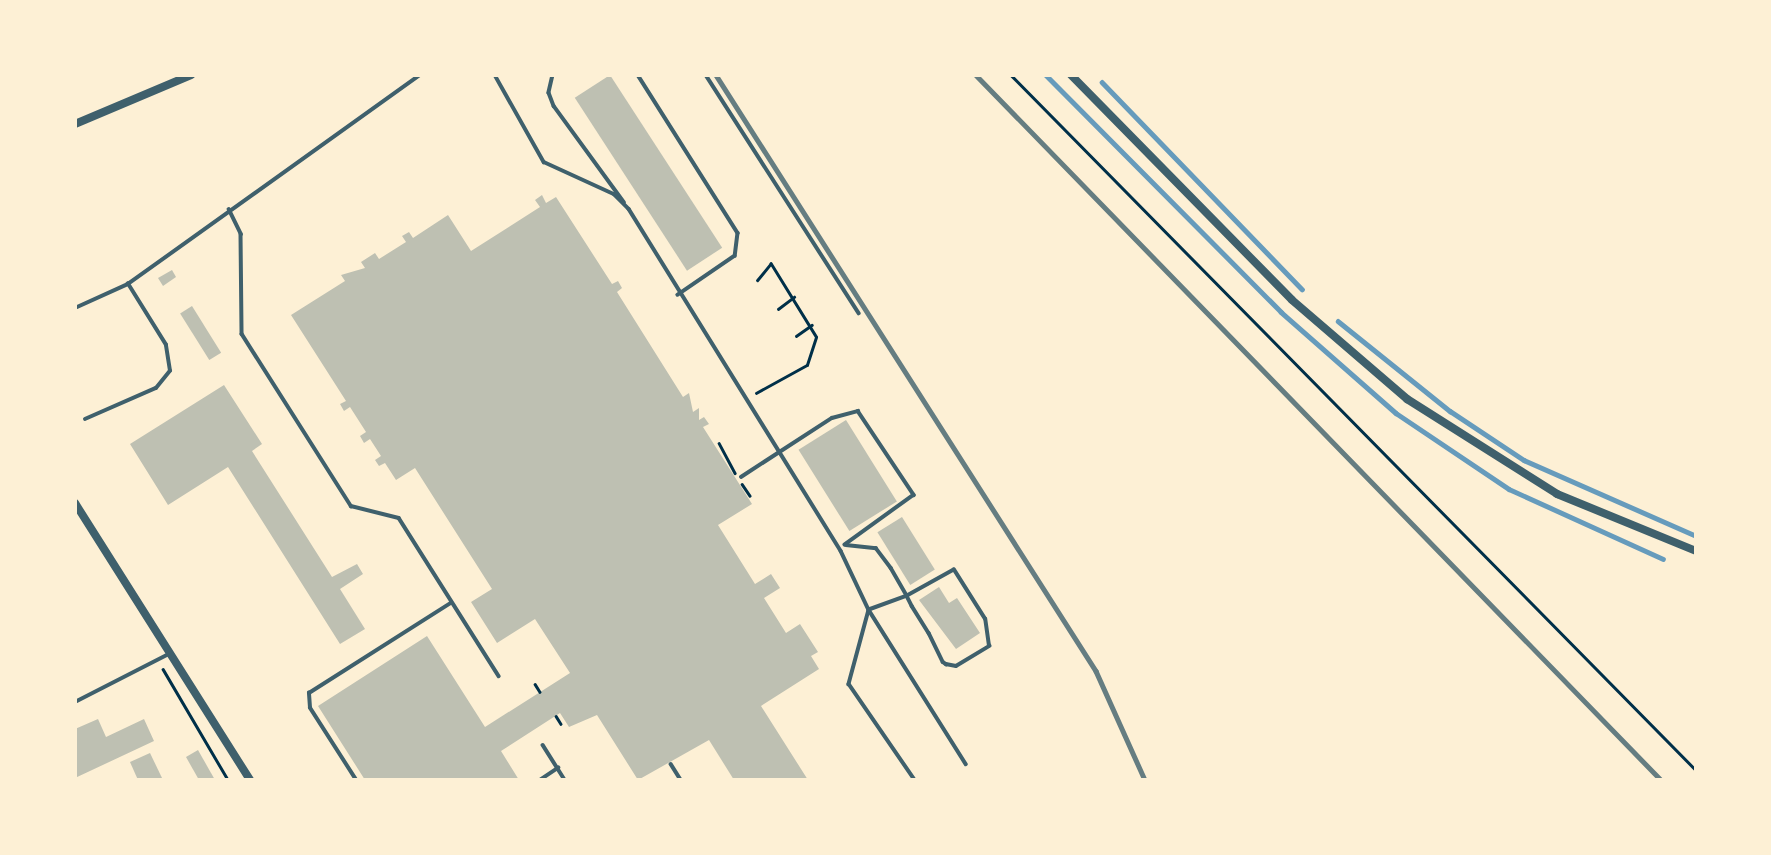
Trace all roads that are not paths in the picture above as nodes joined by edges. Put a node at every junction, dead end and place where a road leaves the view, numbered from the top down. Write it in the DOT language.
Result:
graph roads {
  1 [pos="191,75"];
  2 [pos="420,75"];
  3 [pos="495,75"];
  4 [pos="553,75"];
  5 [pos="638,75"];
  6 [pos="706,75"];
  7 [pos="1071,75"];
  8 [pos="75,124"];
  9 [pos="229,209"];
  10 [pos="629,209"];
  11 [pos="128,284"];
  12 [pos="678,295"];
  13 [pos="75,308"];
  14 [pos="859,313"];
  15 [pos="85,419"];
  16 [pos="777,453"];
  17 [pos="741,477"];
  18 [pos="75,503"];
  19 [pos="846,545"];
  20 [pos="841,551"];
  21 [pos="1696,551"];
  22 [pos="907,596"];
  23 [pos="451,603"];
  24 [pos="869,610"];
  25 [pos="170,653"];
  26 [pos="499,676"];
  27 [pos="75,702"];
  28 [pos="543,745"];
  29 [pos="671,764"];
  30 [pos="965,764"];
  31 [pos="558,768"];
  32 [pos="250,780"];
  33 [pos="356,780"];
  34 [pos="540,780"];
  35 [pos="565,780"];
  36 [pos="681,780"];
  37 [pos="915,780"];
  1 -- 8 [label="street"];
  2 -- 9 [label="lane"];
  3 -- 10 [label="lane"];
  4 -- 10 [label="lane"];
  5 -- 12 [label="lane"];
  6 -- 14 [label="lane"];
  7 -- 21 [label="street"];
  9 -- 11 [label="lane"];
  9 -- 23 [label="lane"];
  10 -- 12 [label="lane"];
  11 -- 13 [label="lane"];
  11 -- 15 [label="lane"];
  12 -- 16 [label="lane"];
  16 -- 17 [label="lane"];
  16 -- 19 [label="lane"];
  16 -- 20 [label="lane"];
  18 -- 25 [label="street"];
  19 -- 20 [label="lane"];
  19 -- 22 [label="lane"];
  20 -- 24 [label="lane"];
  22 -- 22 [label="lane"];
  22 -- 24 [label="lane"];
  23 -- 26 [label="lane"];
  23 -- 33 [label="lane"];
  24 -- 30 [label="lane"];
  24 -- 37 [label="lane"];
  25 -- 27 [label="lane"];
  25 -- 32 [label="street"];
  28 -- 31 [label="lane"];
  29 -- 36 [label="lane"];
  31 -- 34 [label="lane"];
  31 -- 35 [label="lane"];
}
